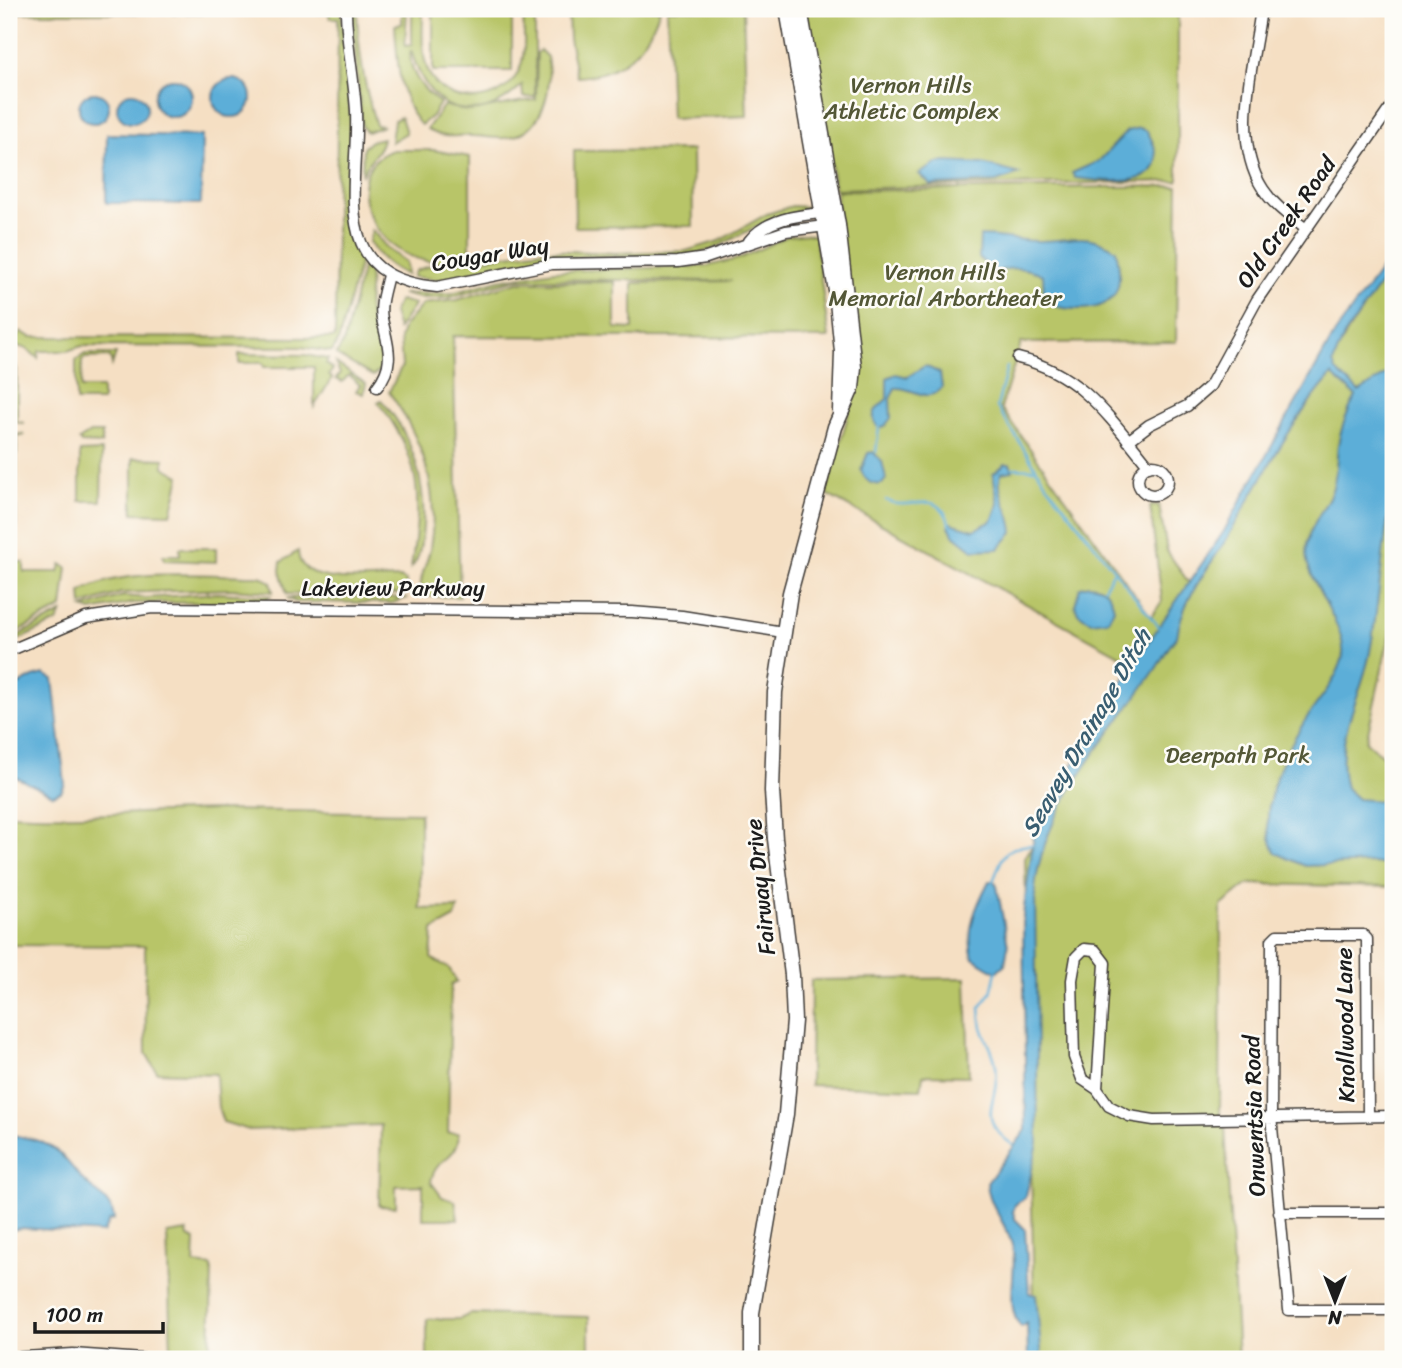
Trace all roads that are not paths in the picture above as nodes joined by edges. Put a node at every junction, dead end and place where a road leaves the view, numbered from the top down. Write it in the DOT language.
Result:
graph roads {
  1 [pos="346,9"];
  2 [pos="787,9"];
  3 [pos="800,9"];
  4 [pos="1261,9"];
  5 [pos="1393,104"];
  6 [pos="825,220"];
  7 [pos="1307,229"];
  8 [pos="388,275"];
  9 [pos="1018,358"];
  10 [pos="377,387"];
  11 [pos="841,415"];
  12 [pos="1128,441"];
  13 [pos="1149,466"];
  14 [pos="783,632"];
  15 [pos="9,651"];
  16 [pos="1272,940"];
  17 [pos="1097,1089"];
  18 [pos="1271,1116"];
  19 [pos="1368,1116"];
  20 [pos="1393,1116"];
  21 [pos="1279,1213"];
  22 [pos="1393,1213"];
  23 [pos="1393,1310"];
  24 [pos="9,1358"];
  25 [pos="143,1359"];
  26 [pos="752,1359"];
  1 -- 8 [label="street, Cougar Way"];
  2 -- 6 [label="main road, Fairway Drive"];
  3 -- 11 [label="main road, Fairway Drive"];
  4 -- 7 [label="street"];
  5 -- 7 [label="street, Old Creek Road"];
  6 -- 8 [label="street, Cougar Way"];
  6 -- 11 [label="main road, Fairway Drive"];
  7 -- 12 [label="street, Old Creek Road"];
  8 -- 10 [label="street"];
  9 -- 12 [label="street"];
  11 -- 14 [label="main road, Fairway Drive"];
  12 -- 13 [label="street"];
  14 -- 15 [label="street, Lakeview Parkway"];
  14 -- 26 [label="main road, Fairway Drive"];
  16 -- 18 [label="street, Onwentsia Road"];
  16 -- 19 [label="street, Knollwood Lane"];
  17 -- 17 [label="street"];
  17 -- 18 [label="street"];
  18 -- 19 [label="street"];
  18 -- 21 [label="street, Onwentsia Road"];
  19 -- 20 [label="street"];
  21 -- 22 [label="street"];
  21 -- 23 [label="street, Onwentsia Road"];
  24 -- 25 [label="street"];
}
